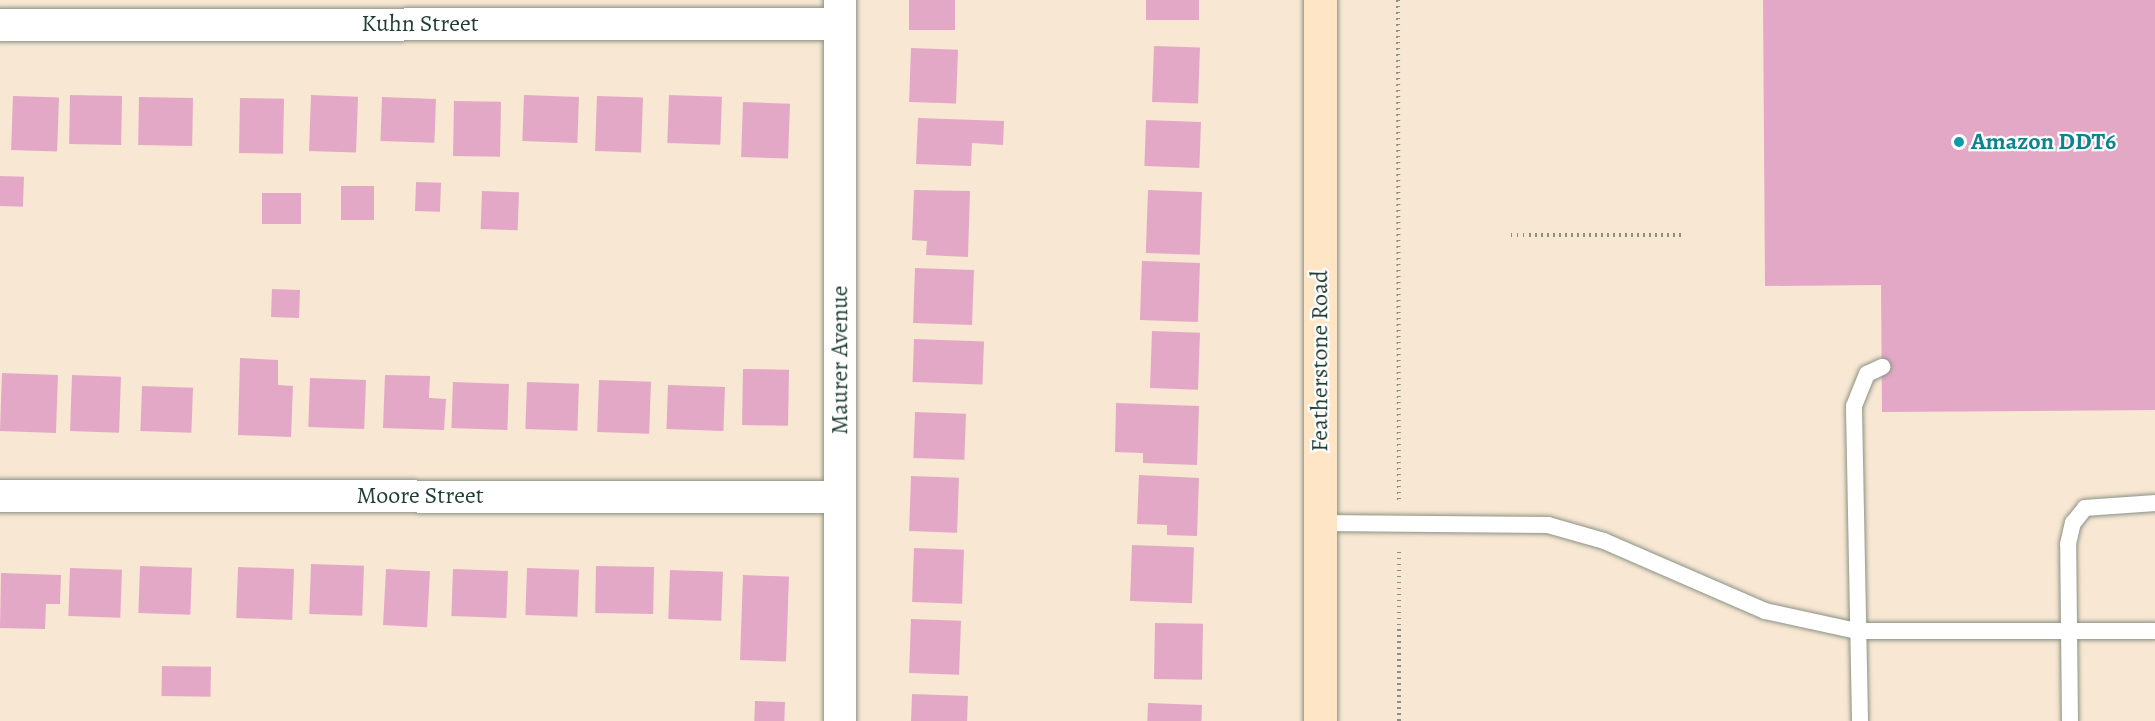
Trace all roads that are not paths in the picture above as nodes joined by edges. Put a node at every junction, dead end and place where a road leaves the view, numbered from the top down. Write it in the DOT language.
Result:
graph roads {
  1 [pos="1320,0"];
  2 [pos="840,12"];
  3 [pos="0,25"];
  4 [pos="1882,367"];
  5 [pos="0,496"];
  6 [pos="840,497"];
  7 [pos="2155,503"];
  8 [pos="1320,523"];
  9 [pos="2155,630"];
  10 [pos="1857,631"];
  11 [pos="2068,631"];
  12 [pos="840,721"];
  13 [pos="1320,721"];
  14 [pos="1860,721"];
  15 [pos="2070,721"];
  1 -- 8 [label="street, Featherstone Road"];
  2 -- 3 [label="street, Kuhn Street"];
  2 -- 6 [label="street, Maurer Avenue"];
  4 -- 10 [label="lane"];
  5 -- 6 [label="street, Moore Street"];
  6 -- 12 [label="street, Maurer Avenue"];
  7 -- 11 [label="lane"];
  8 -- 10 [label="lane"];
  8 -- 13 [label="street, Featherstone Road"];
  9 -- 11 [label="lane"];
  10 -- 11 [label="lane"];
  10 -- 14 [label="lane"];
  11 -- 15 [label="lane"];
}
